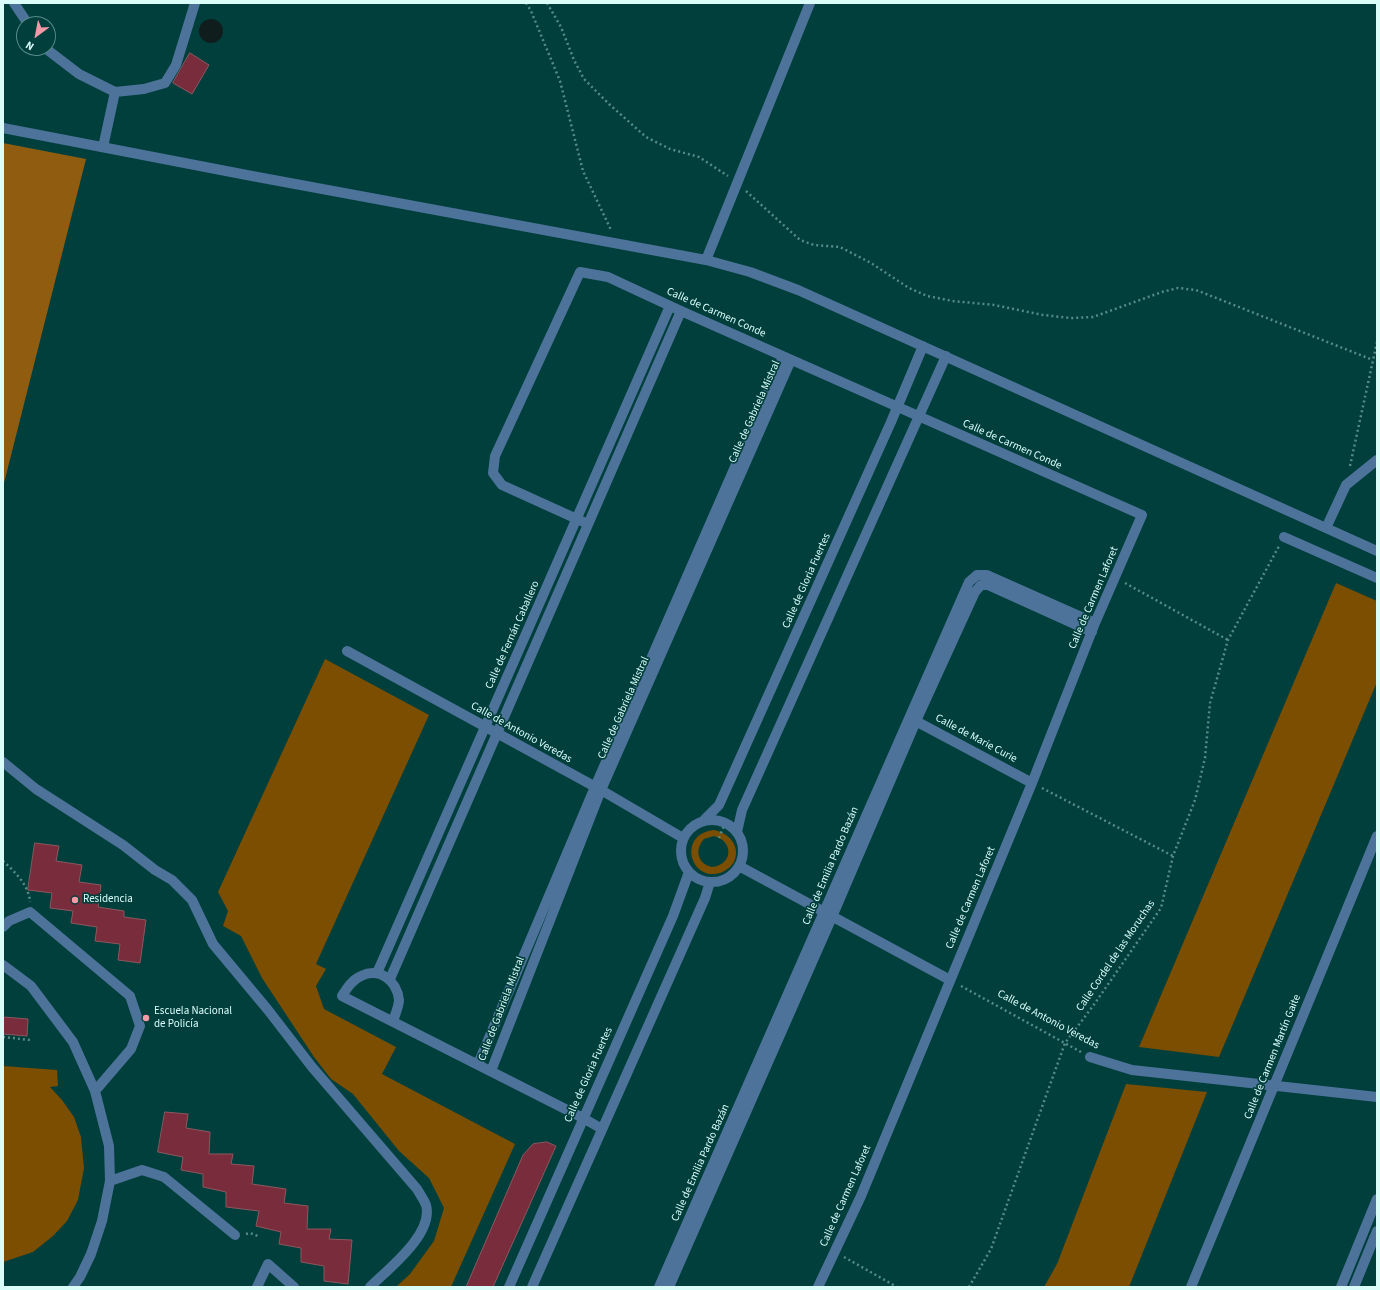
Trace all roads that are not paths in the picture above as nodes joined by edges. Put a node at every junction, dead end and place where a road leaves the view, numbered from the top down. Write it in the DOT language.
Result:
graph roads {
  1 [pos="14,3"];
  2 [pos="195,3"];
  3 [pos="810,3"];
  4 [pos="23,16"];
  5 [pos="55,56"];
  6 [pos="115,92"];
  7 [pos="3,128"];
  8 [pos="103,147"];
  9 [pos="706,260"];
  10 [pos="670,306"];
  11 [pos="681,311"];
  12 [pos="922,346"];
  13 [pos="946,356"];
  14 [pos="787,358"];
  15 [pos="897,407"];
  16 [pos="918,416"];
  17 [pos="1377,460"];
  18 [pos="1142,516"];
  19 [pos="577,519"];
  20 [pos="588,524"];
  21 [pos="1326,528"];
  22 [pos="1284,537"];
  23 [pos="1377,551"];
  24 [pos="1377,578"];
  25 [pos="1094,627"];
  26 [pos="347,651"];
  27 [pos="912,719"];
  28 [pos="485,727"];
  29 [pos="497,733"];
  30 [pos="3,762"];
  31 [pos="1032,783"];
  32 [pos="598,789"];
  33 [pos="704,820"];
  34 [pos="737,832"];
  35 [pos="1377,836"];
  36 [pos="683,838"];
  37 [pos="739,866"];
  38 [pos="689,872"];
  39 [pos="710,882"];
  40 [pos="828,914"];
  41 [pos="3,927"];
  42 [pos="3,965"];
  43 [pos="377,973"];
  44 [pos="390,979"];
  45 [pos="950,980"];
  46 [pos="393,1021"];
  47 [pos="1090,1057"];
  48 [pos="478,1064"];
  49 [pos="491,1071"];
  50 [pos="1274,1086"];
  51 [pos="95,1091"];
  52 [pos="1377,1097"];
  53 [pos="583,1118"];
  54 [pos="602,1129"];
  55 [pos="110,1181"];
  56 [pos="1377,1199"];
  57 [pos="1377,1231"];
  58 [pos="235,1235"];
  59 [pos="73,1287"];
  60 [pos="257,1287"];
  61 [pos="294,1287"];
  62 [pos="370,1287"];
  63 [pos="509,1287"];
  64 [pos="532,1287"];
  65 [pos="659,1287"];
  66 [pos="669,1287"];
  67 [pos="818,1287"];
  68 [pos="1191,1287"];
  69 [pos="1341,1287"];
  70 [pos="1354,1287"];
  1 -- 4 [label="street"];
  2 -- 6 [label="street"];
  3 -- 9 [label="street"];
  5 -- 6 [label="street"];
  6 -- 8 [label="street"];
  7 -- 8 [label="street"];
  8 -- 9 [label="street"];
  9 -- 12 [label="street"];
  10 -- 11 [label="street, Calle de Carmen Conde"];
  10 -- 19 [label="street, Calle de Fernán Caballero"];
  10 -- 19 [label="street, Calle de Carmen Conde"];
  11 -- 14 [label="street, Calle de Carmen Conde"];
  11 -- 20 [label="street"];
  12 -- 13 [label="street"];
  12 -- 15 [label="street, Calle de Gloria Fuertes"];
  13 -- 16 [label="street"];
  13 -- 21 [label="street"];
  14 -- 15 [label="street, Calle de Carmen Conde"];
  14 -- 32 [label="street, Calle de Gabriela Mistral"];
  15 -- 16 [label="street, Calle de Carmen Conde"];
  15 -- 33 [label="street, Calle de Gloria Fuertes"];
  16 -- 18 [label="street, Calle de Carmen Conde"];
  16 -- 34 [label="street"];
  17 -- 21 [label="street"];
  18 -- 25 [label="street, Calle de Carmen Laforet"];
  19 -- 20 [label="street, Calle de Carmen Conde"];
  19 -- 28 [label="street, Calle de Fernán Caballero"];
  20 -- 29 [label="street"];
  21 -- 23 [label="street"];
  22 -- 24 [label="street"];
  25 -- 27 [label="street, Calle de Emilia Pardo Bazán"];
  25 -- 31 [label="street, Calle de Carmen Laforet"];
  26 -- 28 [label="street, Calle de Antonio Veredas"];
  27 -- 31 [label="street, Calle de Marie Curie"];
  27 -- 40 [label="street, Calle de Emilia Pardo Bazán"];
  28 -- 29 [label="street, Calle de Antonio Veredas"];
  28 -- 43 [label="street, Calle de Fernán Caballero"];
  29 -- 32 [label="street, Calle de Antonio Veredas"];
  29 -- 44 [label="street"];
  30 -- 62 [label="street"];
  31 -- 45 [label="street, Calle de Carmen Laforet"];
  32 -- 36 [label="street, Calle de Antonio Veredas"];
  32 -- 48 [label="street, Calle de Gabriela Mistral"];
  32 -- 49 [label="street, Calle de Gabriela Mistral"];
  33 -- 34 [label="street"];
  33 -- 36 [label="street"];
  34 -- 37 [label="street"];
  35 -- 50 [label="street, Calle de Carmen Martín Gaite"];
  36 -- 38 [label="street"];
  37 -- 39 [label="street"];
  37 -- 40 [label="street"];
  38 -- 39 [label="street"];
  38 -- 53 [label="street, Calle de Gloria Fuertes"];
  39 -- 54 [label="street"];
  40 -- 45 [label="street"];
  40 -- 65 [label="street, Calle de Emilia Pardo Bazán"];
  40 -- 66 [label="street, Calle de Emilia Pardo Bazán"];
  41 -- 51 [label="street"];
  42 -- 51 [label="street"];
  43 -- 44 [label="street"];
  43 -- 46 [label="street"];
  44 -- 46 [label="street"];
  45 -- 67 [label="street, Calle de Carmen Laforet"];
  46 -- 48 [label="street"];
  47 -- 50 [label="street, Calle de Antonio Veredas"];
  48 -- 49 [label="street"];
  49 -- 53 [label="street"];
  50 -- 52 [label="street, Calle de Antonio Veredas"];
  50 -- 68 [label="street, Calle de Carmen Martín Gaite"];
  51 -- 55 [label="street"];
  53 -- 54 [label="street"];
  53 -- 63 [label="street, Calle de Gloria Fuertes"];
  54 -- 64 [label="street"];
  55 -- 58 [label="street"];
  55 -- 59 [label="street"];
  56 -- 69 [label="street"];
  57 -- 70 [label="street"];
  60 -- 61 [label="street"];
}
